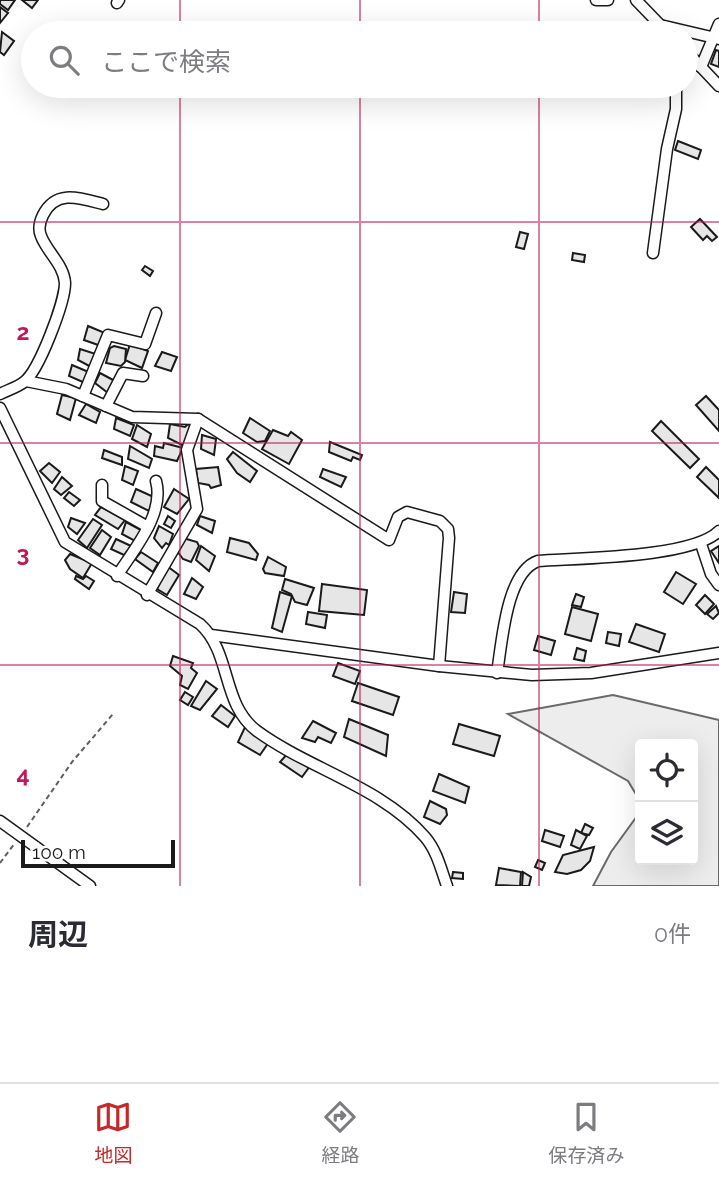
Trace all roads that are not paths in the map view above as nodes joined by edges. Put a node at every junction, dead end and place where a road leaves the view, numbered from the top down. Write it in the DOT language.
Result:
graph roads {
  1 [pos="596,0"];
  2 [pos="607,0"];
  3 [pos="636,0"];
  4 [pos="656,21"];
  5 [pos="719,24"];
  6 [pos="698,34"];
  7 [pos="716,38"];
  8 [pos="698,64"];
  9 [pos="701,67"];
  10 [pos="719,86"];
  11 [pos="676,98"];
  12 [pos="103,204"];
  13 [pos="653,253"];
  14 [pos="156,313"];
  15 [pos="143,376"];
  16 [pos="26,381"];
  17 [pos="0,394"];
  18 [pos="83,396"];
  19 [pos="106,407"];
  20 [pos="0,408"];
  21 [pos="198,419"];
  22 [pos="156,481"];
  23 [pos="102,485"];
  24 [pos="148,527"];
  25 [pos="719,531"];
  26 [pos="701,544"];
  27 [pos="117,576"];
  28 [pos="719,585"];
  29 [pos="147,595"];
  30 [pos="211,635"];
  31 [pos="719,653"];
  32 [pos="439,666"];
  33 [pos="497,673"];
  34 [pos="0,821"];
  35 [pos="90,886"];
  36 [pos="447,886"];
  1 -- 2 [label="street"];
  3 -- 4 [label="street"];
  5 -- 7 [label="street"];
  6 -- 7 [label="street"];
  7 -- 9 [label="street"];
  8 -- 9 [label="street"];
  9 -- 10 [label="street"];
  11 -- 13 [label="street"];
  12 -- 16 [label="street"];
  14 -- 18 [label="street"];
  15 -- 19 [label="street"];
  16 -- 17 [label="street"];
  16 -- 18 [label="street"];
  18 -- 19 [label="street"];
  19 -- 21 [label="street"];
  20 -- 27 [label="street"];
  21 -- 29 [label="street"];
  21 -- 32 [label="street"];
  22 -- 24 [label="street"];
  23 -- 24 [label="street"];
  24 -- 27 [label="street"];
  25 -- 26 [label="street"];
  26 -- 28 [label="street"];
  26 -- 33 [label="street"];
  27 -- 29 [label="street"];
  29 -- 30 [label="street"];
  30 -- 32 [label="street"];
  30 -- 36 [label="street"];
  31 -- 33 [label="street"];
  32 -- 33 [label="street"];
  34 -- 35 [label="street"];
}
